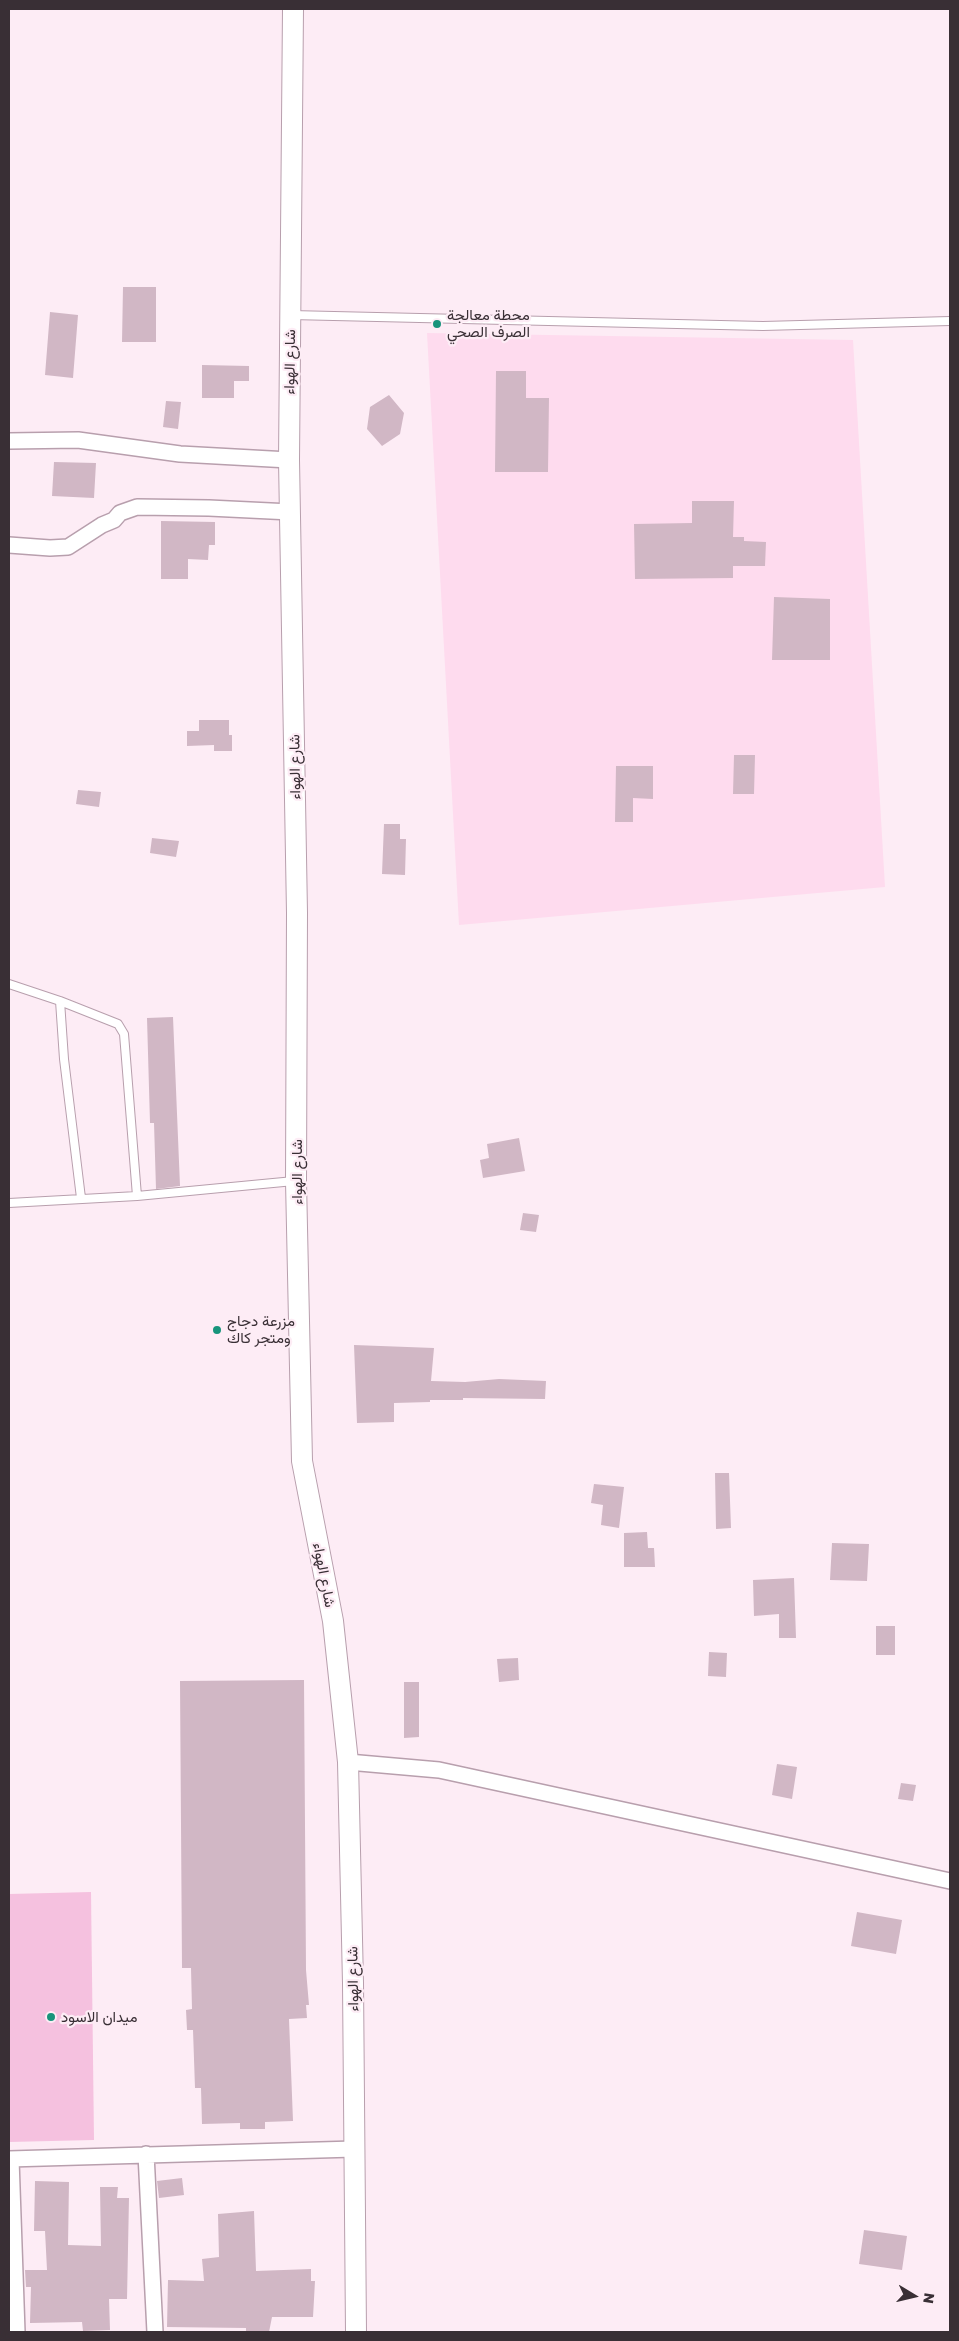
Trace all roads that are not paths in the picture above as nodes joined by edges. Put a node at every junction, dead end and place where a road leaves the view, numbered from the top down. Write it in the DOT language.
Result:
graph roads {
  1 [pos="293,9"];
  2 [pos="291,316"];
  3 [pos="950,322"];
  4 [pos="9,441"];
  5 [pos="289,460"];
  6 [pos="291,512"];
  7 [pos="9,545"];
  8 [pos="9,984"];
  9 [pos="60,1001"];
  10 [pos="296,1181"];
  11 [pos="137,1196"];
  12 [pos="80,1198"];
  13 [pos="9,1203"];
  14 [pos="348,1762"];
  15 [pos="950,1881"];
  16 [pos="354,2149"];
  17 [pos="146,2154"];
  18 [pos="10,2159"];
  19 [pos="17,2332"];
  20 [pos="155,2332"];
  21 [pos="356,2332"];
  1 -- 2 [label="street, شارع الهواء"];
  2 -- 3 [label="lane"];
  2 -- 5 [label="street, شارع الهواء"];
  4 -- 5 [label="street"];
  5 -- 6 [label="street, شارع الهواء"];
  6 -- 7 [label="street"];
  6 -- 10 [label="street, شارع الهواء"];
  8 -- 9 [label="lane"];
  9 -- 11 [label="lane"];
  9 -- 12 [label="lane"];
  10 -- 11 [label="lane"];
  10 -- 14 [label="street, شارع الهواء"];
  11 -- 12 [label="lane"];
  12 -- 13 [label="lane"];
  14 -- 15 [label="street"];
  14 -- 16 [label="street, شارع الهواء"];
  16 -- 17 [label="street"];
  16 -- 21 [label="street, شارع الهواء"];
  17 -- 18 [label="street"];
  17 -- 20 [label="street"];
  18 -- 19 [label="street"];
}
